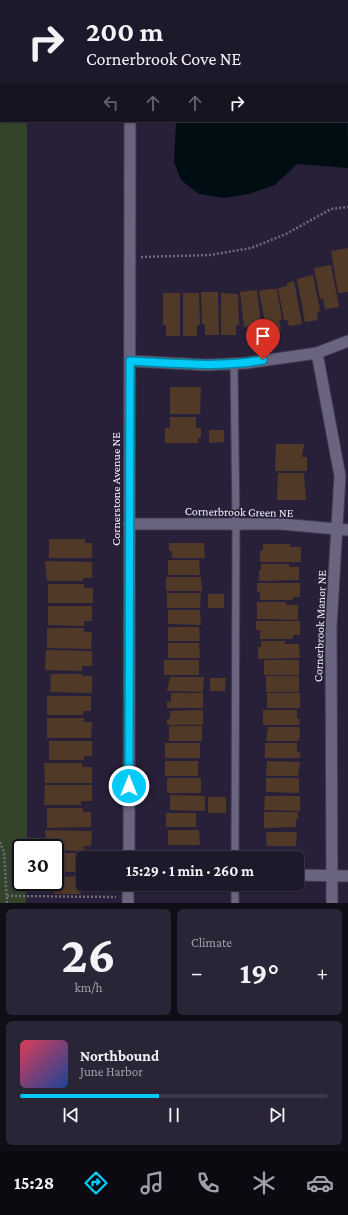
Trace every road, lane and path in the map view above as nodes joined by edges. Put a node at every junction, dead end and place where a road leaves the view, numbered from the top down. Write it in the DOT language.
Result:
graph roads {
  1 [pos="130,122"];
  2 [pos="348,207"];
  3 [pos="130,257"];
  4 [pos="348,341"];
  5 [pos="317,352"];
  6 [pos="130,361"];
  7 [pos="234,364"];
  8 [pos="129,524"];
  9 [pos="236,524"];
  10 [pos="343,529"];
  11 [pos="0,842"];
  12 [pos="129,851"];
  13 [pos="235,851"];
  14 [pos="304,875"];
  15 [pos="332,876"];
  16 [pos="348,876"];
  17 [pos="235,891"];
  18 [pos="7,896"];
  19 [pos="128,900"];
  20 [pos="7,903"];
  21 [pos="235,903"];
  22 [pos="332,903"];
  1 -- 3 [label="street, Cornerstone Avenue NE"];
  2 -- 3 [label="path"];
  3 -- 6 [label="street, Cornerstone Avenue NE"];
  4 -- 5 [label="street"];
  5 -- 7 [label="street"];
  5 -- 10 [label="street, Cornerbrook Manor NE"];
  6 -- 7 [label="street"];
  6 -- 8 [label="street, Cornerstone Avenue NE"];
  7 -- 9 [label="lane"];
  8 -- 9 [label="street, Cornerbrook Green NE"];
  8 -- 12 [label="street, Cornerstone Avenue NE"];
  9 -- 10 [label="street, Cornerbrook Green NE"];
  9 -- 13 [label="lane"];
  10 -- 15 [label="street, Cornerbrook Manor NE"];
  11 -- 18 [label="path"];
  14 -- 15 [label="street"];
  15 -- 16 [label="street"];
  15 -- 22 [label="street, Cornerbrook Manor NE"];
  17 -- 21 [label="lane"];
  18 -- 19 [label="path"];
  18 -- 20 [label="path"];
}
